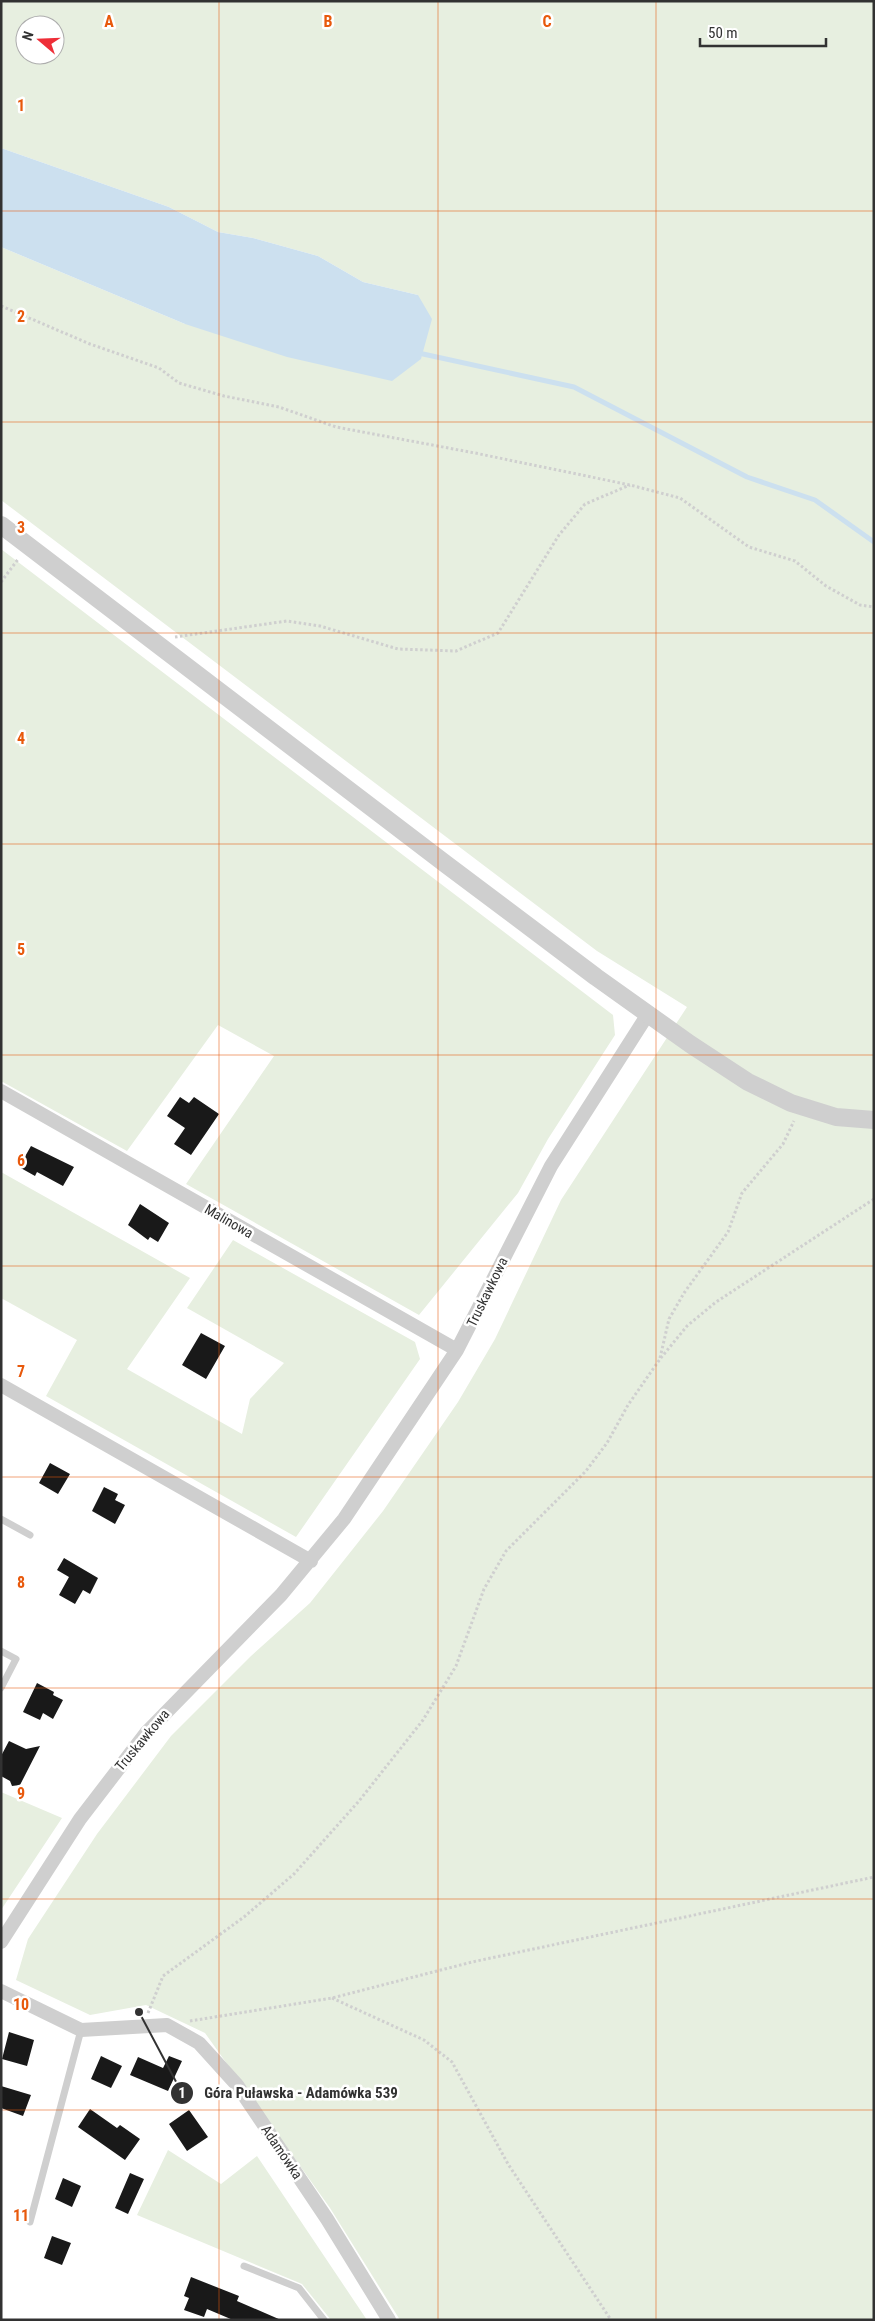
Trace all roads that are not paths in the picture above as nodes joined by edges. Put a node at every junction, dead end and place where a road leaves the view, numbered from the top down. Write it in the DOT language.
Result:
graph roads {
  1 [pos="1,525"];
  2 [pos="648,1014"];
  3 [pos="1,1092"];
  4 [pos="874,1120"];
  5 [pos="457,1350"];
  6 [pos="1,1385"];
  7 [pos="1,1519"];
  8 [pos="30,1535"];
  9 [pos="311,1561"];
  10 [pos="1,1651"];
  11 [pos="1,1688"];
  12 [pos="1,1942"];
  13 [pos="2,1994"];
  14 [pos="81,2030"];
  15 [pos="30,2222"];
  16 [pos="244,2266"];
  17 [pos="324,2320"];
  18 [pos="389,2320"];
  1 -- 2 [label="street"];
  2 -- 4 [label="street"];
  2 -- 5 [label="street, Truskawkowa"];
  3 -- 5 [label="street, Malinowa"];
  5 -- 9 [label="street, Truskawkowa"];
  6 -- 9 [label="street"];
  7 -- 8 [label="lane"];
  9 -- 12 [label="street, Truskawkowa"];
  10 -- 11 [label="lane"];
  13 -- 14 [label="street"];
  14 -- 15 [label="lane"];
  14 -- 18 [label="street, Adamówka"];
  16 -- 17 [label="lane"];
}
